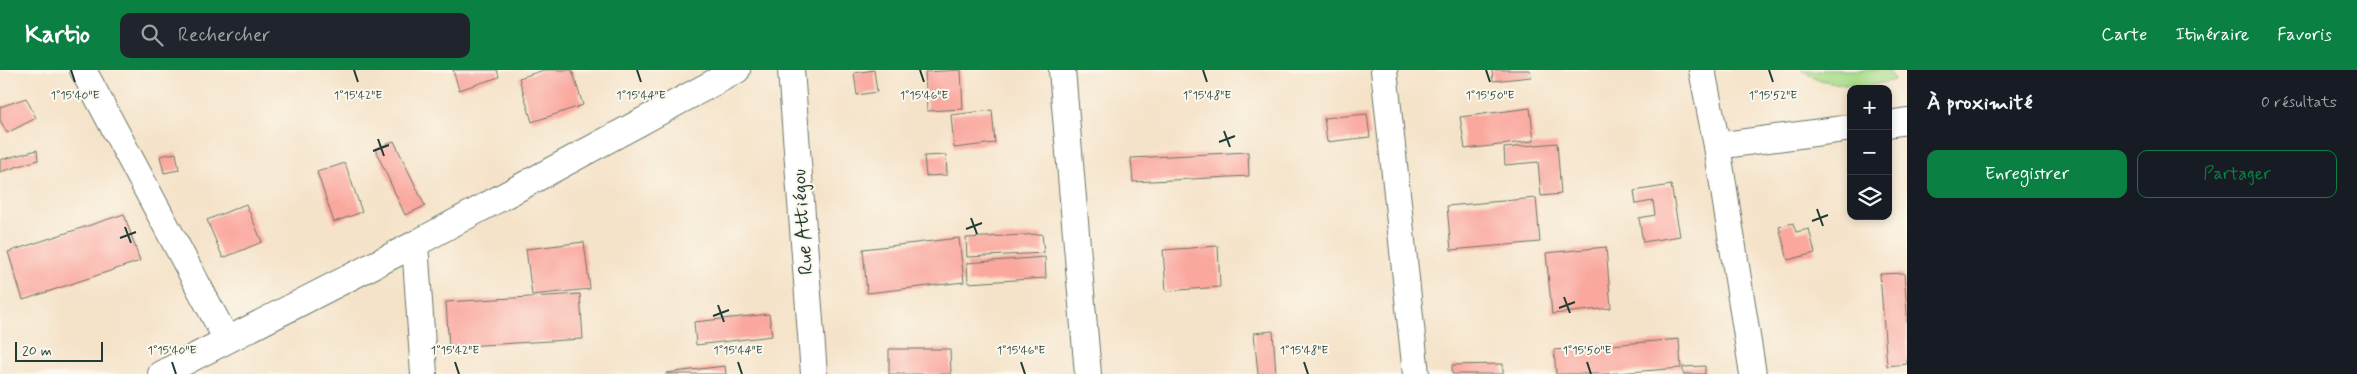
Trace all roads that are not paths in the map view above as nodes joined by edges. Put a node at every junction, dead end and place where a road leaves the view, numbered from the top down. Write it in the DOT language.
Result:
graph roads {
  1 [pos="83,70"];
  2 [pos="737,70"];
  3 [pos="791,70"];
  4 [pos="1062,70"];
  5 [pos="1384,70"];
  6 [pos="1702,70"];
  7 [pos="1907,121"];
  8 [pos="1892,123"];
  9 [pos="1847,129"];
  10 [pos="1716,146"];
  11 [pos="415,244"];
  12 [pos="227,340"];
  13 [pos="161,374"];
  14 [pos="424,374"];
  15 [pos="814,374"];
  16 [pos="1088,374"];
  17 [pos="1416,374"];
  18 [pos="1753,374"];
  1 -- 12 [label="street"];
  2 -- 11 [label="street"];
  3 -- 15 [label="street, Rue Attiégou"];
  4 -- 16 [label="street"];
  5 -- 17 [label="street"];
  6 -- 10 [label="street"];
  7 -- 8 [label="street"];
  9 -- 10 [label="street"];
  10 -- 18 [label="street"];
  11 -- 12 [label="street"];
  11 -- 14 [label="street"];
  12 -- 13 [label="street"];
}
